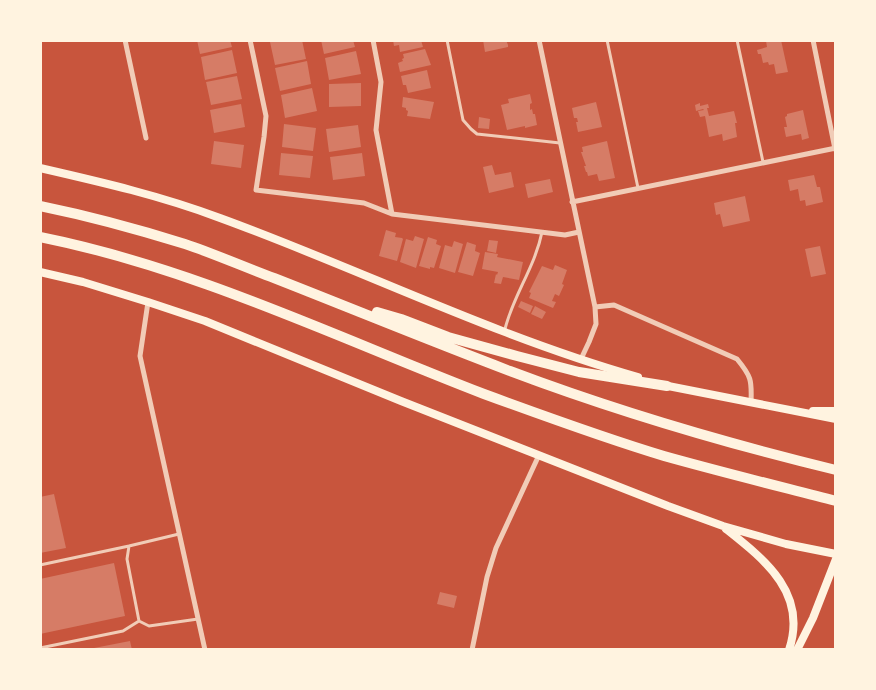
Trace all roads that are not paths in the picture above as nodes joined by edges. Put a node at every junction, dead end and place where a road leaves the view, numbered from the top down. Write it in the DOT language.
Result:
graph roads {
  1 [pos="125,40"];
  2 [pos="250,40"];
  3 [pos="373,40"];
  4 [pos="447,40"];
  5 [pos="539,40"];
  6 [pos="606,40"];
  7 [pos="737,40"];
  8 [pos="813,40"];
  9 [pos="146,138"];
  10 [pos="560,143"];
  11 [pos="835,148"];
  12 [pos="763,162"];
  13 [pos="40,168"];
  14 [pos="638,188"];
  15 [pos="573,202"];
  16 [pos="40,206"];
  17 [pos="392,214"];
  18 [pos="542,232"];
  19 [pos="579,232"];
  20 [pos="40,237"];
  21 [pos="40,272"];
  22 [pos="332,300"];
  23 [pos="148,302"];
  24 [pos="595,307"];
  25 [pos="505,331"];
  26 [pos="581,359"];
  27 [pos="667,386"];
  28 [pos="751,402"];
  29 [pos="794,411"];
  30 [pos="836,411"];
  31 [pos="836,419"];
  32 [pos="539,455"];
  33 [pos="836,470"];
  34 [pos="835,500"];
  35 [pos="723,526"];
  36 [pos="179,534"];
  37 [pos="129,546"];
  38 [pos="836,554"];
  39 [pos="836,559"];
  40 [pos="40,565"];
  41 [pos="198,619"];
  42 [pos="139,621"];
  43 [pos="40,648"];
  44 [pos="205,650"];
  45 [pos="472,650"];
  46 [pos="789,650"];
  47 [pos="797,650"];
  1 -- 9 [label="street"];
  2 -- 17 [label="street"];
  3 -- 17 [label="street"];
  4 -- 10 [label="lane"];
  5 -- 10 [label="street"];
  6 -- 14 [label="lane"];
  7 -- 12 [label="lane"];
  8 -- 11 [label="street"];
  10 -- 15 [label="street"];
  11 -- 12 [label="street"];
  12 -- 14 [label="street"];
  13 -- 25 [label="main road"];
  14 -- 15 [label="street"];
  15 -- 19 [label="street"];
  16 -- 22 [label="highway"];
  17 -- 18 [label="street"];
  18 -- 19 [label="street"];
  18 -- 25 [label="lane"];
  19 -- 24 [label="street"];
  20 -- 34 [label="highway"];
  21 -- 23 [label="main road"];
  22 -- 27 [label="highway"];
  22 -- 33 [label="highway"];
  23 -- 32 [label="main road"];
  23 -- 36 [label="street"];
  24 -- 26 [label="street"];
  24 -- 28 [label="street"];
  25 -- 26 [label="main road"];
  26 -- 27 [label="main road"];
  27 -- 28 [label="main road"];
  28 -- 29 [label="main road"];
  29 -- 30 [label="main road"];
  29 -- 31 [label="main road"];
  32 -- 35 [label="main road"];
  32 -- 45 [label="street"];
  35 -- 38 [label="main road"];
  35 -- 46 [label="main road"];
  36 -- 37 [label="lane"];
  36 -- 41 [label="street"];
  37 -- 40 [label="lane"];
  37 -- 42 [label="lane"];
  39 -- 47 [label="main road"];
  41 -- 42 [label="lane"];
  41 -- 44 [label="street"];
  42 -- 43 [label="lane"];
}
